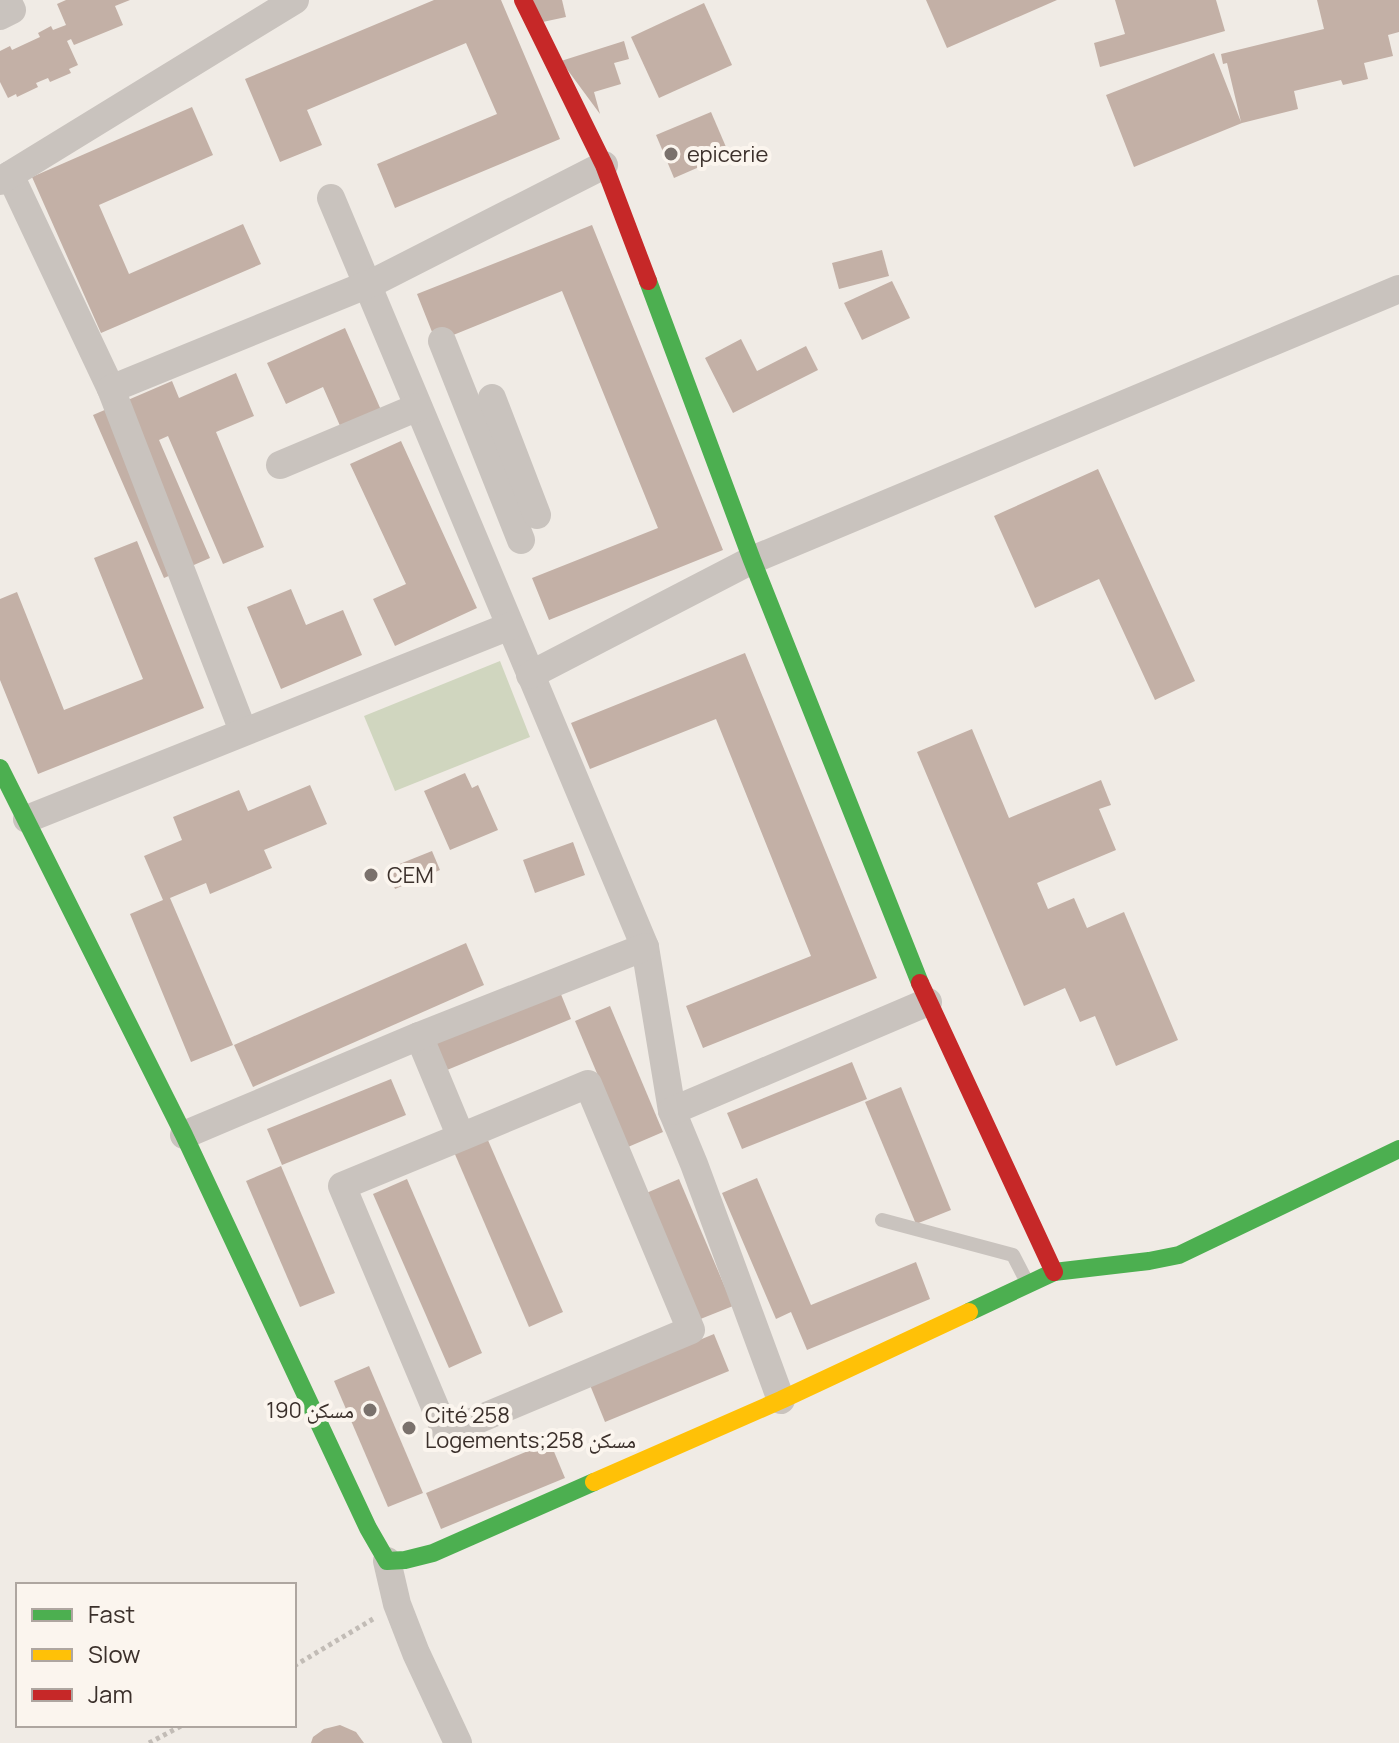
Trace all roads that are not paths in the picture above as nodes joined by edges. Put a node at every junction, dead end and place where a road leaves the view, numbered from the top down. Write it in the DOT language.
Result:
graph roads {
  1 [pos="7,0"];
  2 [pos="295,0"];
  3 [pos="523,0"];
  4 [pos="0,16"];
  5 [pos="604,165"];
  6 [pos="5,178"];
  7 [pos="331,198"];
  8 [pos="367,285"];
  9 [pos="1399,289"];
  10 [pos="442,341"];
  11 [pos="111,389"];
  12 [pos="492,398"];
  13 [pos="418,407"];
  14 [pos="503,459"];
  15 [pos="280,465"];
  16 [pos="449,481"];
  17 [pos="537,515"];
  18 [pos="521,540"];
  19 [pos="752,560"];
  20 [pos="510,626"];
  21 [pos="530,675"];
  22 [pos="243,731"];
  23 [pos="0,768"];
  24 [pos="27,819"];
  25 [pos="645,947"];
  26 [pos="928,1002"];
  27 [pos="419,1036"];
  28 [pos="672,1111"];
  29 [pos="184,1135"];
  30 [pos="461,1137"];
  31 [pos="1399,1149"];
  32 [pos="882,1220"];
  33 [pos="1054,1272"];
  34 [pos="1028,1284"];
  35 [pos="781,1400"];
  36 [pos="387,1561"];
  37 [pos="458,1743"];
  1 -- 4 [label="street"];
  2 -- 6 [label="street"];
  3 -- 5 [label="street"];
  5 -- 8 [label="street"];
  5 -- 19 [label="street"];
  6 -- 11 [label="street"];
  7 -- 8 [label="street"];
  8 -- 11 [label="street"];
  8 -- 13 [label="street"];
  9 -- 19 [label="street"];
  10 -- 14 [label="street"];
  11 -- 22 [label="street"];
  12 -- 14 [label="street"];
  13 -- 15 [label="street"];
  13 -- 16 [label="street"];
  14 -- 16 [label="street"];
  14 -- 17 [label="street"];
  14 -- 18 [label="street"];
  16 -- 20 [label="street"];
  19 -- 21 [label="street"];
  19 -- 26 [label="street"];
  20 -- 21 [label="street"];
  20 -- 22 [label="street"];
  21 -- 25 [label="street"];
  22 -- 24 [label="street"];
  23 -- 24 [label="street"];
  24 -- 29 [label="street"];
  25 -- 27 [label="street"];
  25 -- 28 [label="street"];
  26 -- 28 [label="street"];
  26 -- 33 [label="street"];
  27 -- 29 [label="street"];
  27 -- 30 [label="street"];
  28 -- 35 [label="street"];
  29 -- 36 [label="street"];
  30 -- 30 [label="street"];
  31 -- 33 [label="street"];
  32 -- 34 [label="lane"];
  33 -- 34 [label="street"];
  34 -- 35 [label="street"];
  35 -- 36 [label="street"];
  36 -- 37 [label="street"];
}
